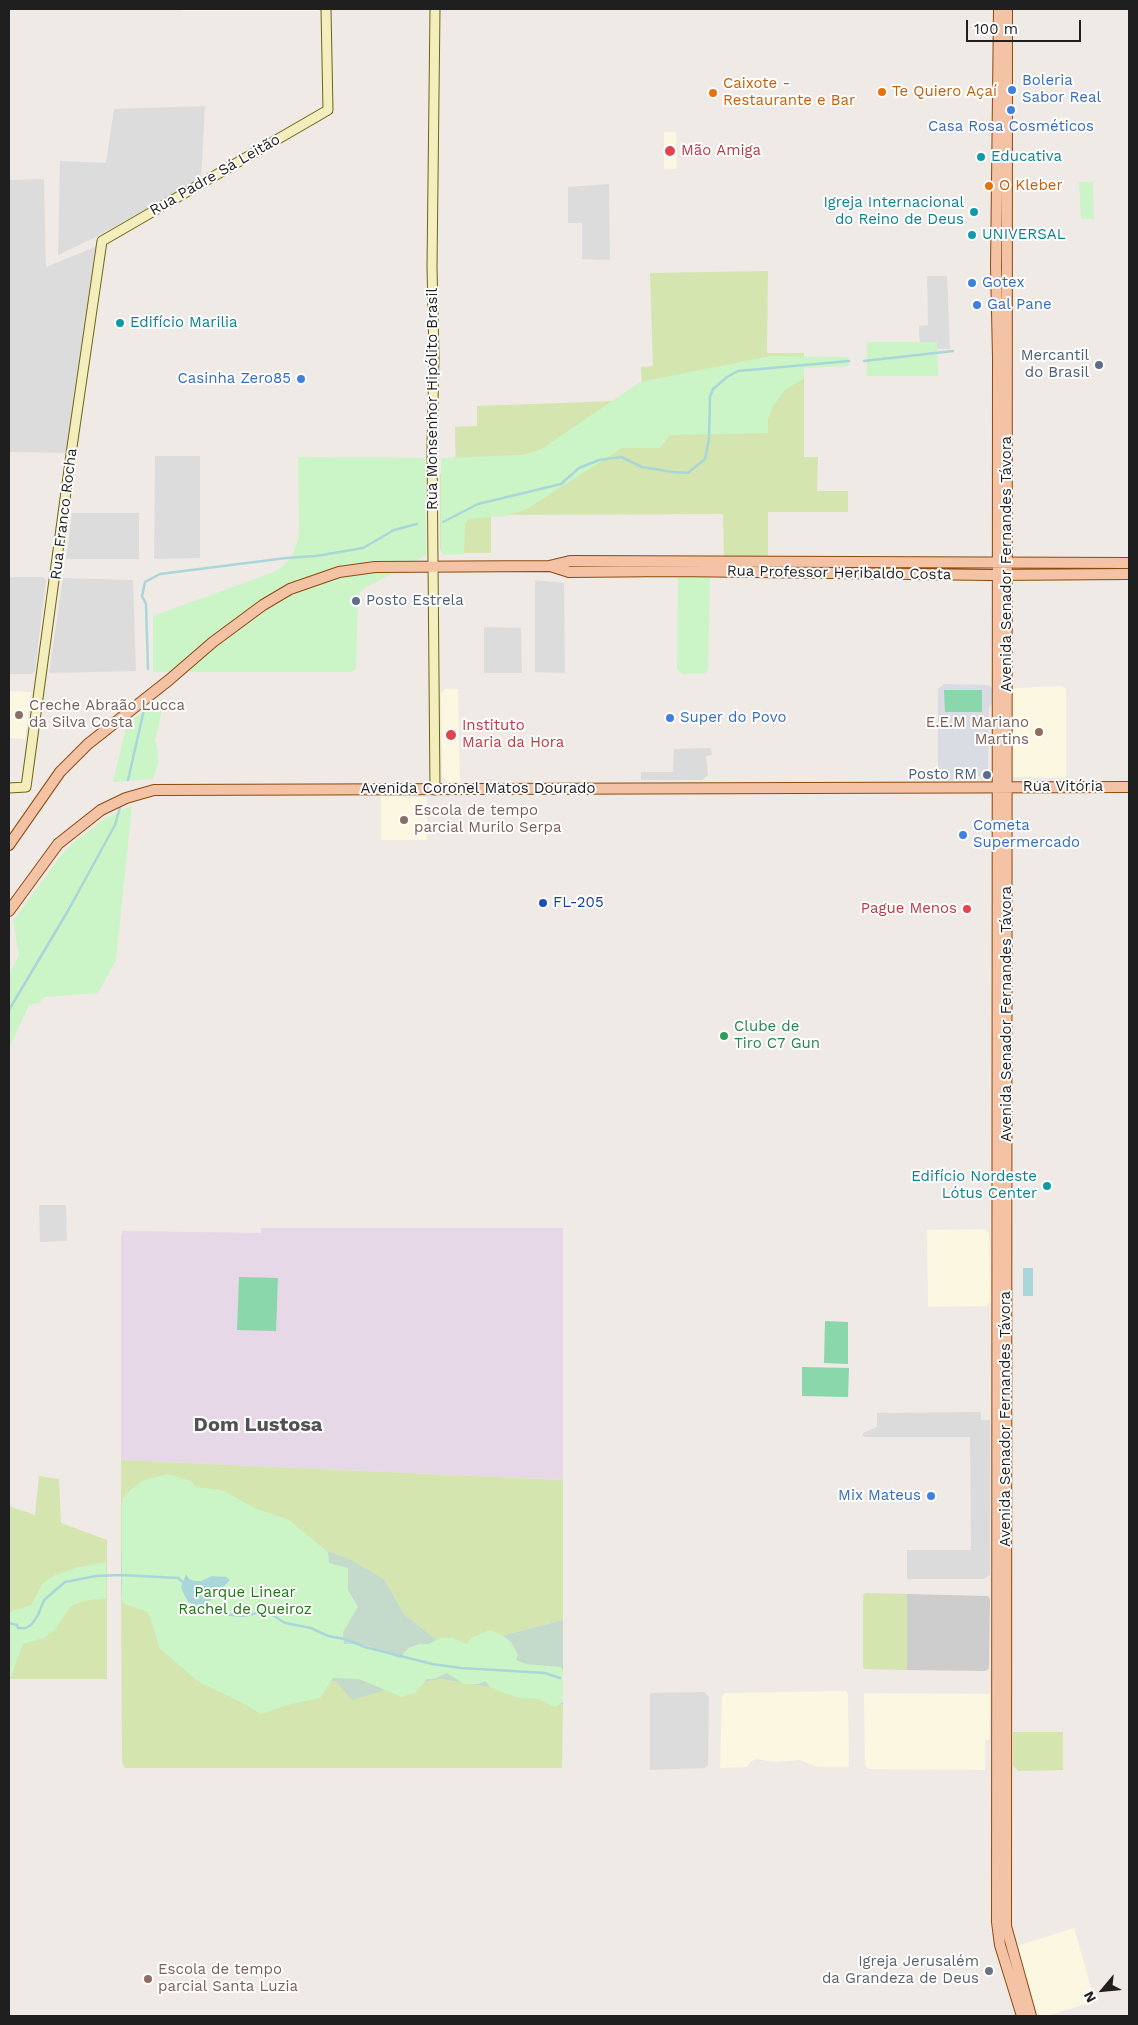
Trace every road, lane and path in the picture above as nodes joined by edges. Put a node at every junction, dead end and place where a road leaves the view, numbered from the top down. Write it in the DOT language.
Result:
graph roads {
  1 [pos="326,9"];
  2 [pos="435,9"];
  3 [pos="999,9"];
  4 [pos="1007,9"];
  5 [pos="102,241"];
  6 [pos="1129,563"];
  7 [pos="434,566"];
  8 [pos="1002,569"];
  9 [pos="1129,574"];
  10 [pos="1002,787"];
  11 [pos="1129,787"];
  12 [pos="9,788"];
  13 [pos="435,790"];
  14 [pos="10,841"];
  15 [pos="9,911"];
  16 [pos="1022,2016"];
  17 [pos="1031,2016"];
  1 -- 5 [label="main road, Rua Padre Sá Leitão"];
  2 -- 7 [label="main road, Rua Monsenhor Hipólito Brasil"];
  3 -- 8 [label="main road, Avenida Senador Fernandes Távora"];
  4 -- 8 [label="main road, Avenida Senador Fernandes Távora"];
  5 -- 12 [label="main road, Rua Franco Rocha"];
  6 -- 8 [label="main road, Rua Professor Heribaldo Costa"];
  7 -- 8 [label="main road, Rua Professor Heribaldo Costa"];
  7 -- 13 [label="main road, Rua Monsenhor Hipólito Brasil"];
  7 -- 14 [label="main road, Rua Professor Heribaldo Costa"];
  8 -- 9 [label="main road, Rua Professor Heribaldo Costa"];
  8 -- 10 [label="main road, Avenida Senador Fernandes Távora"];
  10 -- 11 [label="main road, Rua Vitória"];
  10 -- 13 [label="main road, Avenida Coronel Matos Dourado"];
  10 -- 16 [label="main road, Avenida Senador Fernandes Távora"];
  10 -- 17 [label="main road, Avenida Senador Fernandes Távora"];
  13 -- 15 [label="main road, Avenida Coronel Matos Dourado"];
}
